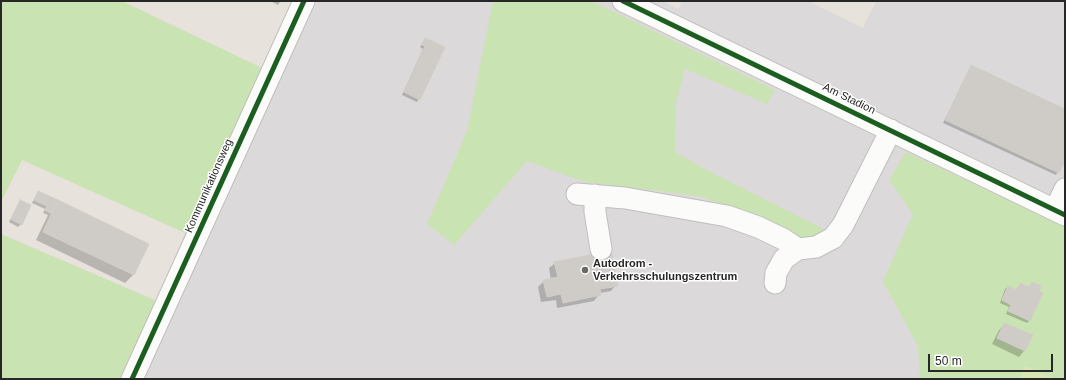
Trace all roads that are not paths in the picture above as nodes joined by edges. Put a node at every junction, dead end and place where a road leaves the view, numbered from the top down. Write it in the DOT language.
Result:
graph roads {
  1 [pos="304,1"];
  2 [pos="624,1"];
  3 [pos="891,130"];
  4 [pos="1065,189"];
  5 [pos="1060,212"];
  6 [pos="601,249"];
  7 [pos="798,249"];
  8 [pos="775,283"];
  9 [pos="132,379"];
  1 -- 9 [label="street, Kommunikationsweg"];
  2 -- 3 [label="street, Am Stadion"];
  3 -- 5 [label="street, Am Stadion"];
  3 -- 7 [label="street"];
  4 -- 5 [label="street"];
  6 -- 7 [label="street"];
  7 -- 8 [label="street"];
}
